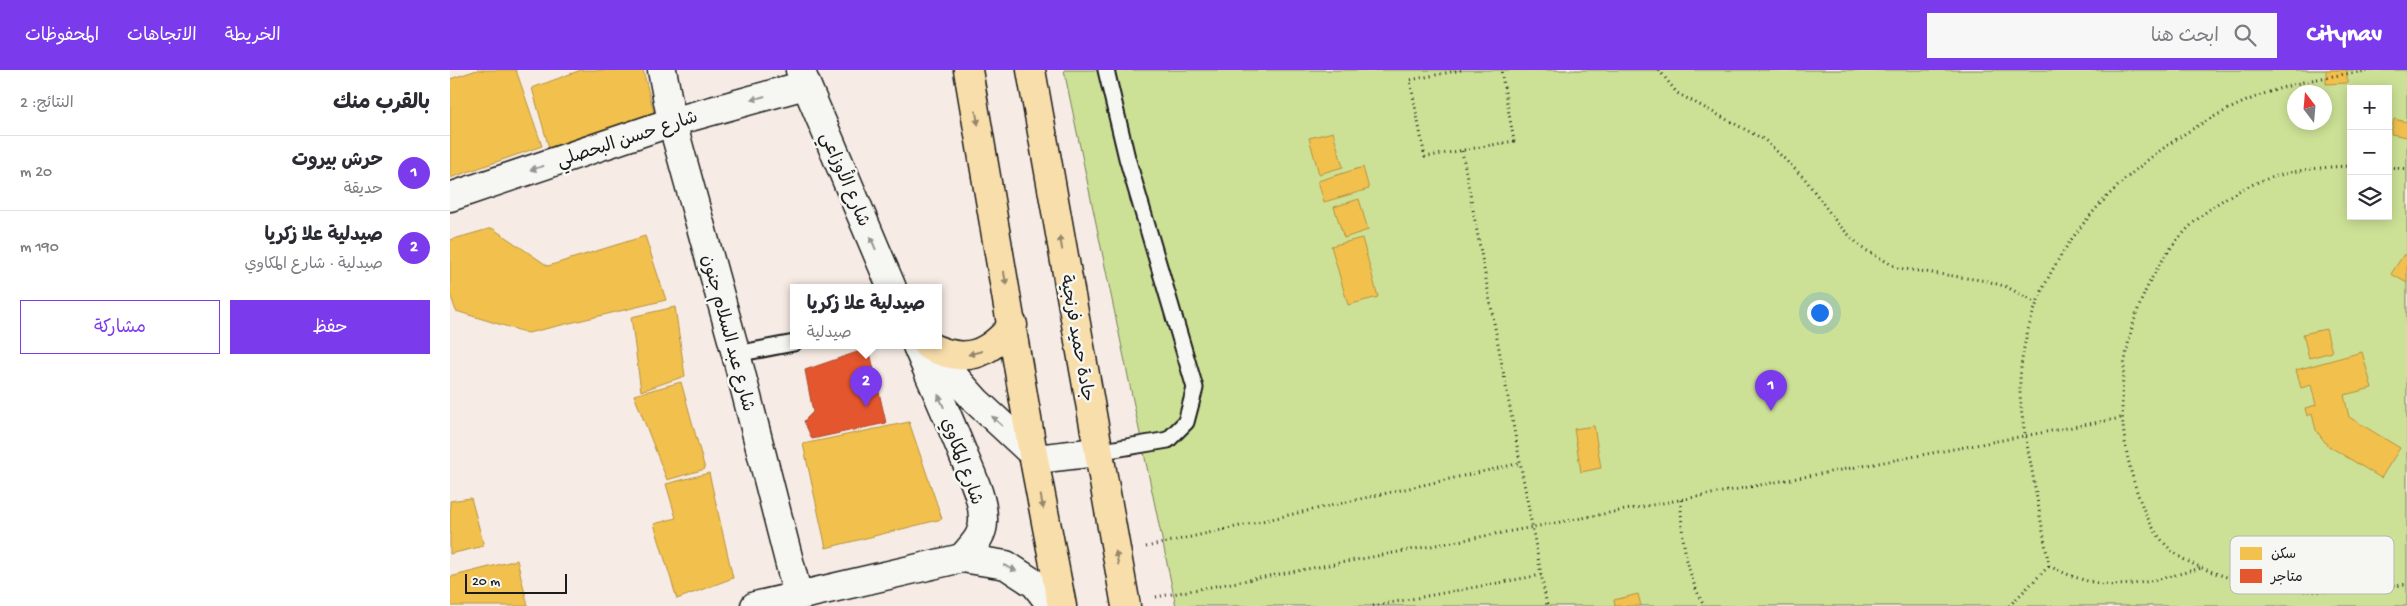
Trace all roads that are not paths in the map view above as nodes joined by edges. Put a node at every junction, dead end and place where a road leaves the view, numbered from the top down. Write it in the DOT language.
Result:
graph roads {
  1 [pos="662,70"];
  2 [pos="968,70"];
  3 [pos="1031,70"];
  4 [pos="1106,70"];
  5 [pos="803,77"];
  6 [pos="672,122"];
  7 [pos="450,196"];
  8 [pos="890,284"];
  9 [pos="1013,325"];
  10 [pos="790,344"];
  11 [pos="918,349"];
  12 [pos="931,349"];
  13 [pos="934,349"];
  14 [pos="736,354"];
  15 [pos="1097,452"];
  16 [pos="1033,454"];
  17 [pos="962,558"];
  18 [pos="798,596"];
  19 [pos="1126,604"];
  20 [pos="754,606"];
  21 [pos="1052,606"];
  22 [pos="1062,606"];
  1 -- 6 [label="street, شارع عبد السلام جنون"];
  2 -- 9 [label="main road, one-way"];
  15 -- 3 [label="main road, جادة حميد فرنجية, one-way"];
  4 -- 15 [label="lane"];
  5 -- 6 [label="street, شارع حسن البحصلي, one-way"];
  8 -- 5 [label="street, شارع الأوزاعي, one-way"];
  6 -- 7 [label="street, شارع حسن البحصلي, one-way"];
  6 -- 14 [label="street, شارع عبد السلام جنون"];
  9 -- 13 [label="main road, one-way"];
  9 -- 16 [label="main road"];
  10 -- 14 [label="lane"];
  17 -- 11 [label="street, شارع المكاوي, one-way"];
  16 -- 12 [label="street, one-way"];
  14 -- 18 [label="street, شارع عبد السلام جنون"];
  15 -- 16 [label="street"];
  19 -- 15 [label="main road, جادة حميد فرنجية, one-way"];
  16 -- 22 [label="main road, one-way"];
  17 -- 18 [label="street"];
  17 -- 21 [label="street, one-way"];
  18 -- 20 [label="street"];
}
